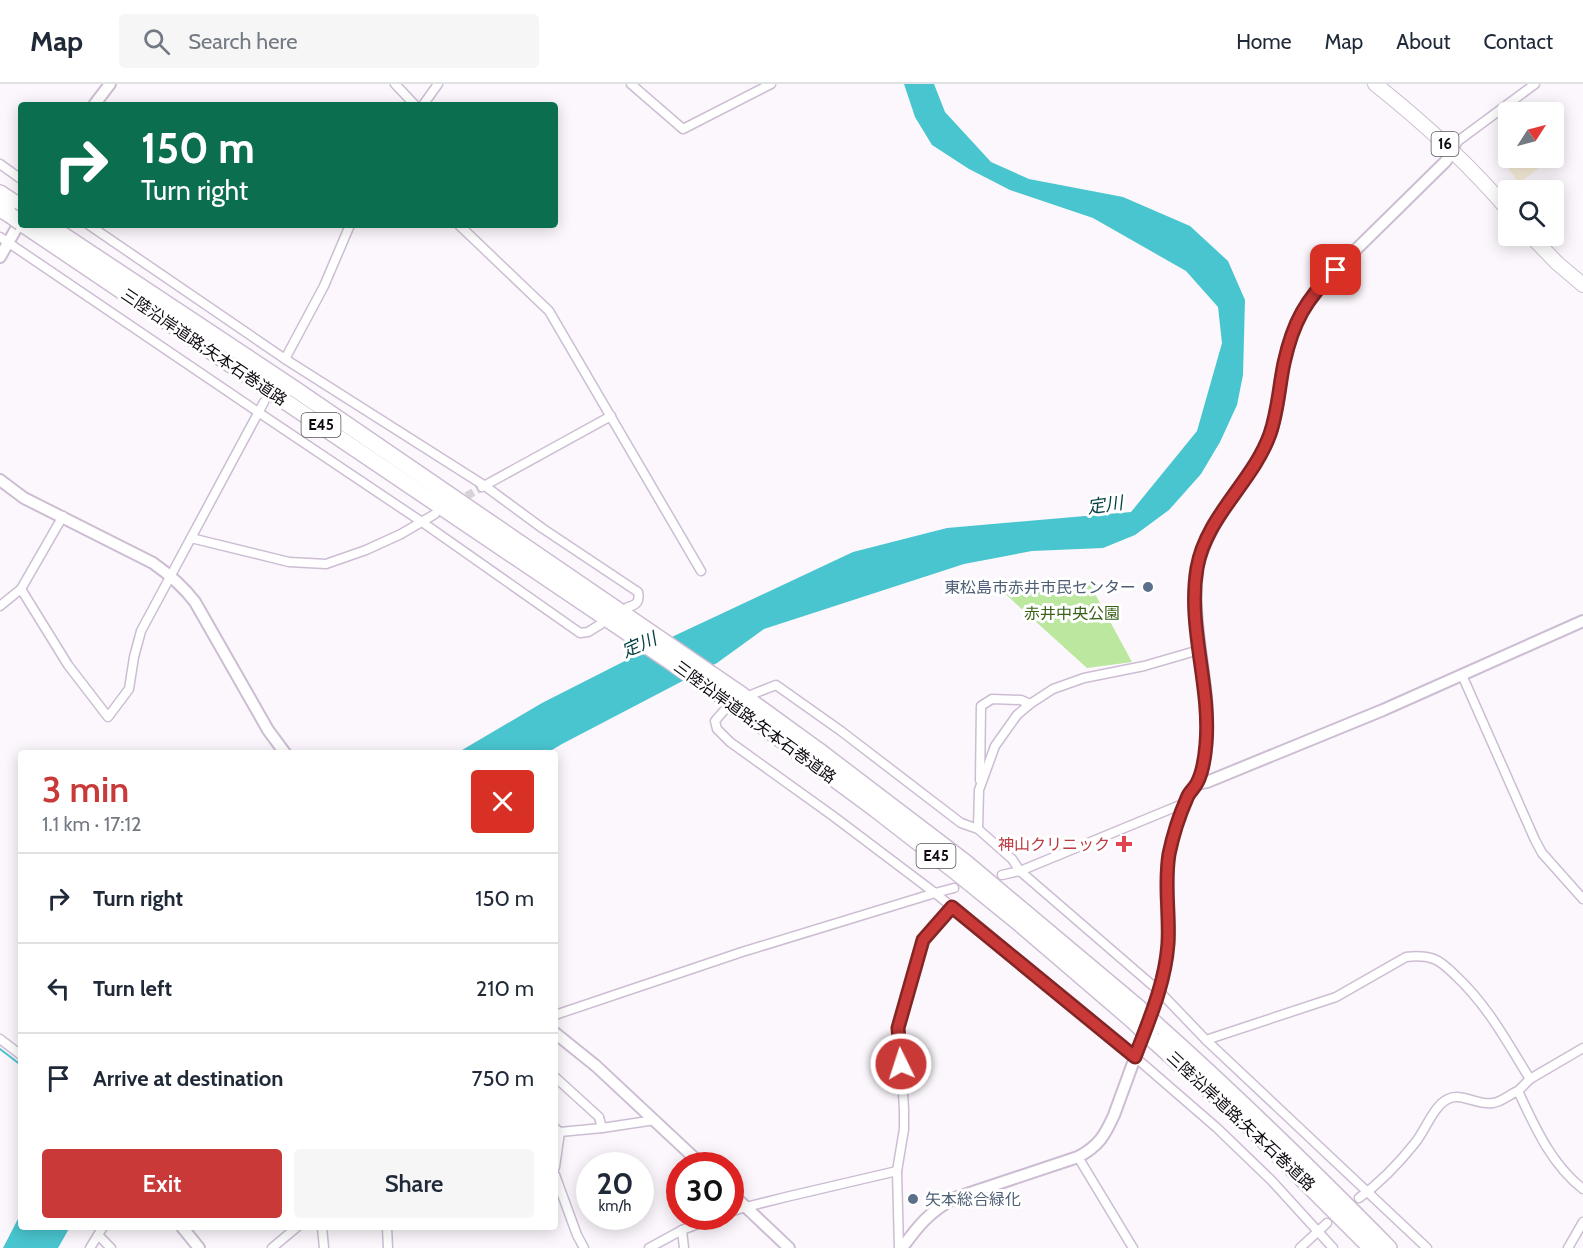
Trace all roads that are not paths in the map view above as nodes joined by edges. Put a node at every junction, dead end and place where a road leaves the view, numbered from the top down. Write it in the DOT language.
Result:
graph roads {
  1 [pos="110,84"];
  2 [pos="395,84"];
  3 [pos="438,84"];
  4 [pos="631,84"];
  5 [pos="771,84"];
  6 [pos="1376,84"];
  7 [pos="1535,84"];
  8 [pos="96,102"];
  9 [pos="412,102"];
  10 [pos="425,102"];
  11 [pos="1453,151"];
  12 [pos="0,164"];
  13 [pos="18,177"];
  14 [pos="0,193"];
  15 [pos="1498,199"];
  16 [pos="18,217"];
  17 [pos="34,228"];
  18 [pos="52,228"];
  19 [pos="93,228"];
  20 [pos="349,228"];
  21 [pos="462,228"];
  22 [pos="4,240"];
  23 [pos="1541,246"];
  24 [pos="0,256"];
  25 [pos="1583,285"];
  26 [pos="285,359"];
  27 [pos="264,402"];
  28 [pos="258,412"];
  29 [pos="611,416"];
  30 [pos="0,480"];
  31 [pos="482,488"];
  32 [pos="435,514"];
  33 [pos="63,516"];
  34 [pos="422,522"];
  35 [pos="191,538"];
  36 [pos="701,571"];
  37 [pos="171,575"];
  38 [pos="21,589"];
  39 [pos="0,606"];
  40 [pos="617,617"];
  41 [pos="1583,621"];
  42 [pos="1198,650"];
  43 [pos="1462,675"];
  44 [pos="738,700"];
  45 [pos="1030,704"];
  46 [pos="283,750"];
  47 [pos="1197,784"];
  48 [pos="980,790"];
  49 [pos="1185,803"];
  50 [pos="978,829"];
  51 [pos="1020,871"];
  52 [pos="1002,875"];
  53 [pos="954,888"];
  54 [pos="935,893"];
  55 [pos="1583,899"];
  56 [pos="952,907"];
  57 [pos="1159,991"];
  58 [pos="558,1014"];
  59 [pos="1156,1033"];
  60 [pos="0,1039"];
  61 [pos="558,1039"];
  62 [pos="1206,1040"];
  63 [pos="1583,1048"];
  64 [pos="18,1053"];
  65 [pos="1135,1057"];
  66 [pos="1530,1079"];
  67 [pos="558,1080"];
  68 [pos="1518,1091"];
  69 [pos="655,1120"];
  70 [pos="1260,1120"];
  71 [pos="602,1128"];
  72 [pos="558,1130"];
  73 [pos="688,1152"];
  74 [pos="1078,1157"];
  75 [pos="897,1171"];
  76 [pos="558,1183"];
  77 [pos="1583,1189"];
  78 [pos="1368,1192"];
  79 [pos="1359,1198"];
  80 [pos="746,1207"];
  81 [pos="1583,1222"];
  82 [pos="1327,1223"];
  83 [pos="184,1230"];
  84 [pos="293,1230"];
  85 [pos="322,1230"];
  86 [pos="387,1230"];
  87 [pos="682,1230"];
  88 [pos="101,1231"];
  89 [pos="1317,1232"];
  90 [pos="284,1238"];
  91 [pos="90,1248"];
  92 [pos="111,1248"];
  93 [pos="199,1248"];
  94 [pos="272,1248"];
  95 [pos="285,1248"];
  96 [pos="324,1248"];
  97 [pos="388,1248"];
  98 [pos="584,1248"];
  99 [pos="649,1248"];
  100 [pos="684,1248"];
  101 [pos="789,1248"];
  102 [pos="900,1248"];
  103 [pos="1133,1248"];
  104 [pos="1300,1248"];
  105 [pos="1333,1248"];
  106 [pos="1371,1248"];
  107 [pos="1389,1248"];
  108 [pos="1402,1248"];
  109 [pos="1427,1248"];
  110 [pos="1568,1248"];
  1 -- 8 [label="street"];
  2 -- 9 [label="street"];
  3 -- 10 [label="street"];
  4 -- 5 [label="street"];
  6 -- 11 [label="main road, 16"];
  7 -- 11 [label="street"];
  11 -- 15 [label="main road, 16"];
  11 -- 42 [label="street"];
  12 -- 13 [label="street"];
  14 -- 16 [label="highway, 三陸沿岸道路;矢本石巻道路 / E45"];
  16 -- 22 [label="street"];
  17 -- 40 [label="highway, 三陸沿岸道路;矢本石巻道路 / E45"];
  18 -- 40 [label="highway, 三陸沿岸道路;矢本石巻道路 / E45"];
  19 -- 26 [label="street"];
  20 -- 26 [label="street"];
  21 -- 29 [label="street"];
  22 -- 24 [label="street"];
  22 -- 28 [label="street"];
  23 -- 25 [label="main road"];
  26 -- 31 [label="street"];
  27 -- 28 [label="street"];
  28 -- 34 [label="street"];
  28 -- 35 [label="street"];
  29 -- 31 [label="street"];
  29 -- 36 [label="street"];
  30 -- 33 [label="street"];
  31 -- 40 [label="street"];
  32 -- 34 [label="street"];
  33 -- 37 [label="street"];
  33 -- 38 [label="street"];
  34 -- 35 [label="street"];
  34 -- 40 [label="street"];
  35 -- 37 [label="street"];
  37 -- 38 [label="street"];
  37 -- 46 [label="street"];
  38 -- 39 [label="street"];
  40 -- 44 [label="highway, 三陸沿岸道路;矢本石巻道路 / E45"];
  41 -- 43 [label="street"];
  42 -- 45 [label="street"];
  42 -- 47 [label="street"];
  43 -- 47 [label="street"];
  43 -- 55 [label="street"];
  44 -- 50 [label="street"];
  44 -- 54 [label="street"];
  44 -- 59 [label="highway, 三陸沿岸道路;矢本石巻道路 / E45, bridge"];
  45 -- 48 [label="street"];
  45 -- 48 [label="street"];
  47 -- 49 [label="street"];
  48 -- 50 [label="street"];
  49 -- 51 [label="street"];
  49 -- 57 [label="street"];
  50 -- 51 [label="street"];
  51 -- 52 [label="street"];
  51 -- 57 [label="street"];
  53 -- 54 [label="street"];
  54 -- 56 [label="street"];
  54 -- 58 [label="street"];
  56 -- 65 [label="street"];
  56 -- 75 [label="street"];
  57 -- 62 [label="street"];
  57 -- 65 [label="street"];
  59 -- 70 [label="highway, 三陸沿岸道路;矢本石巻道路 / E45"];
  59 -- 106 [label="highway, 三陸沿岸道路;矢本石巻道路 / E45"];
  60 -- 64 [label="street"];
  61 -- 69 [label="street"];
  62 -- 66 [label="street"];
  62 -- 78 [label="street"];
  63 -- 66 [label="street"];
  65 -- 74 [label="street"];
  65 -- 89 [label="street"];
  66 -- 68 [label="street"];
  67 -- 71 [label="street"];
  68 -- 77 [label="street"];
  68 -- 78 [label="street"];
  69 -- 71 [label="street"];
  69 -- 73 [label="street"];
  70 -- 107 [label="highway, 三陸沿岸道路;矢本石巻道路 / E45"];
  70 -- 108 [label="highway"];
  71 -- 72 [label="street"];
  74 -- 102 [label="street"];
  74 -- 103 [label="street"];
  75 -- 80 [label="street"];
  75 -- 102 [label="street"];
  76 -- 98 [label="street"];
  78 -- 79 [label="street"];
  78 -- 109 [label="street"];
  80 -- 101 [label="street"];
  81 -- 110 [label="street"];
  82 -- 89 [label="street"];
  83 -- 93 [label="street"];
  84 -- 90 [label="street"];
  85 -- 96 [label="street"];
  86 -- 97 [label="street"];
  87 -- 99 [label="street"];
  87 -- 100 [label="street"];
  88 -- 91 [label="street"];
  88 -- 92 [label="street"];
  89 -- 104 [label="street"];
  89 -- 105 [label="street"];
  90 -- 94 [label="street"];
  90 -- 95 [label="street"];
}
